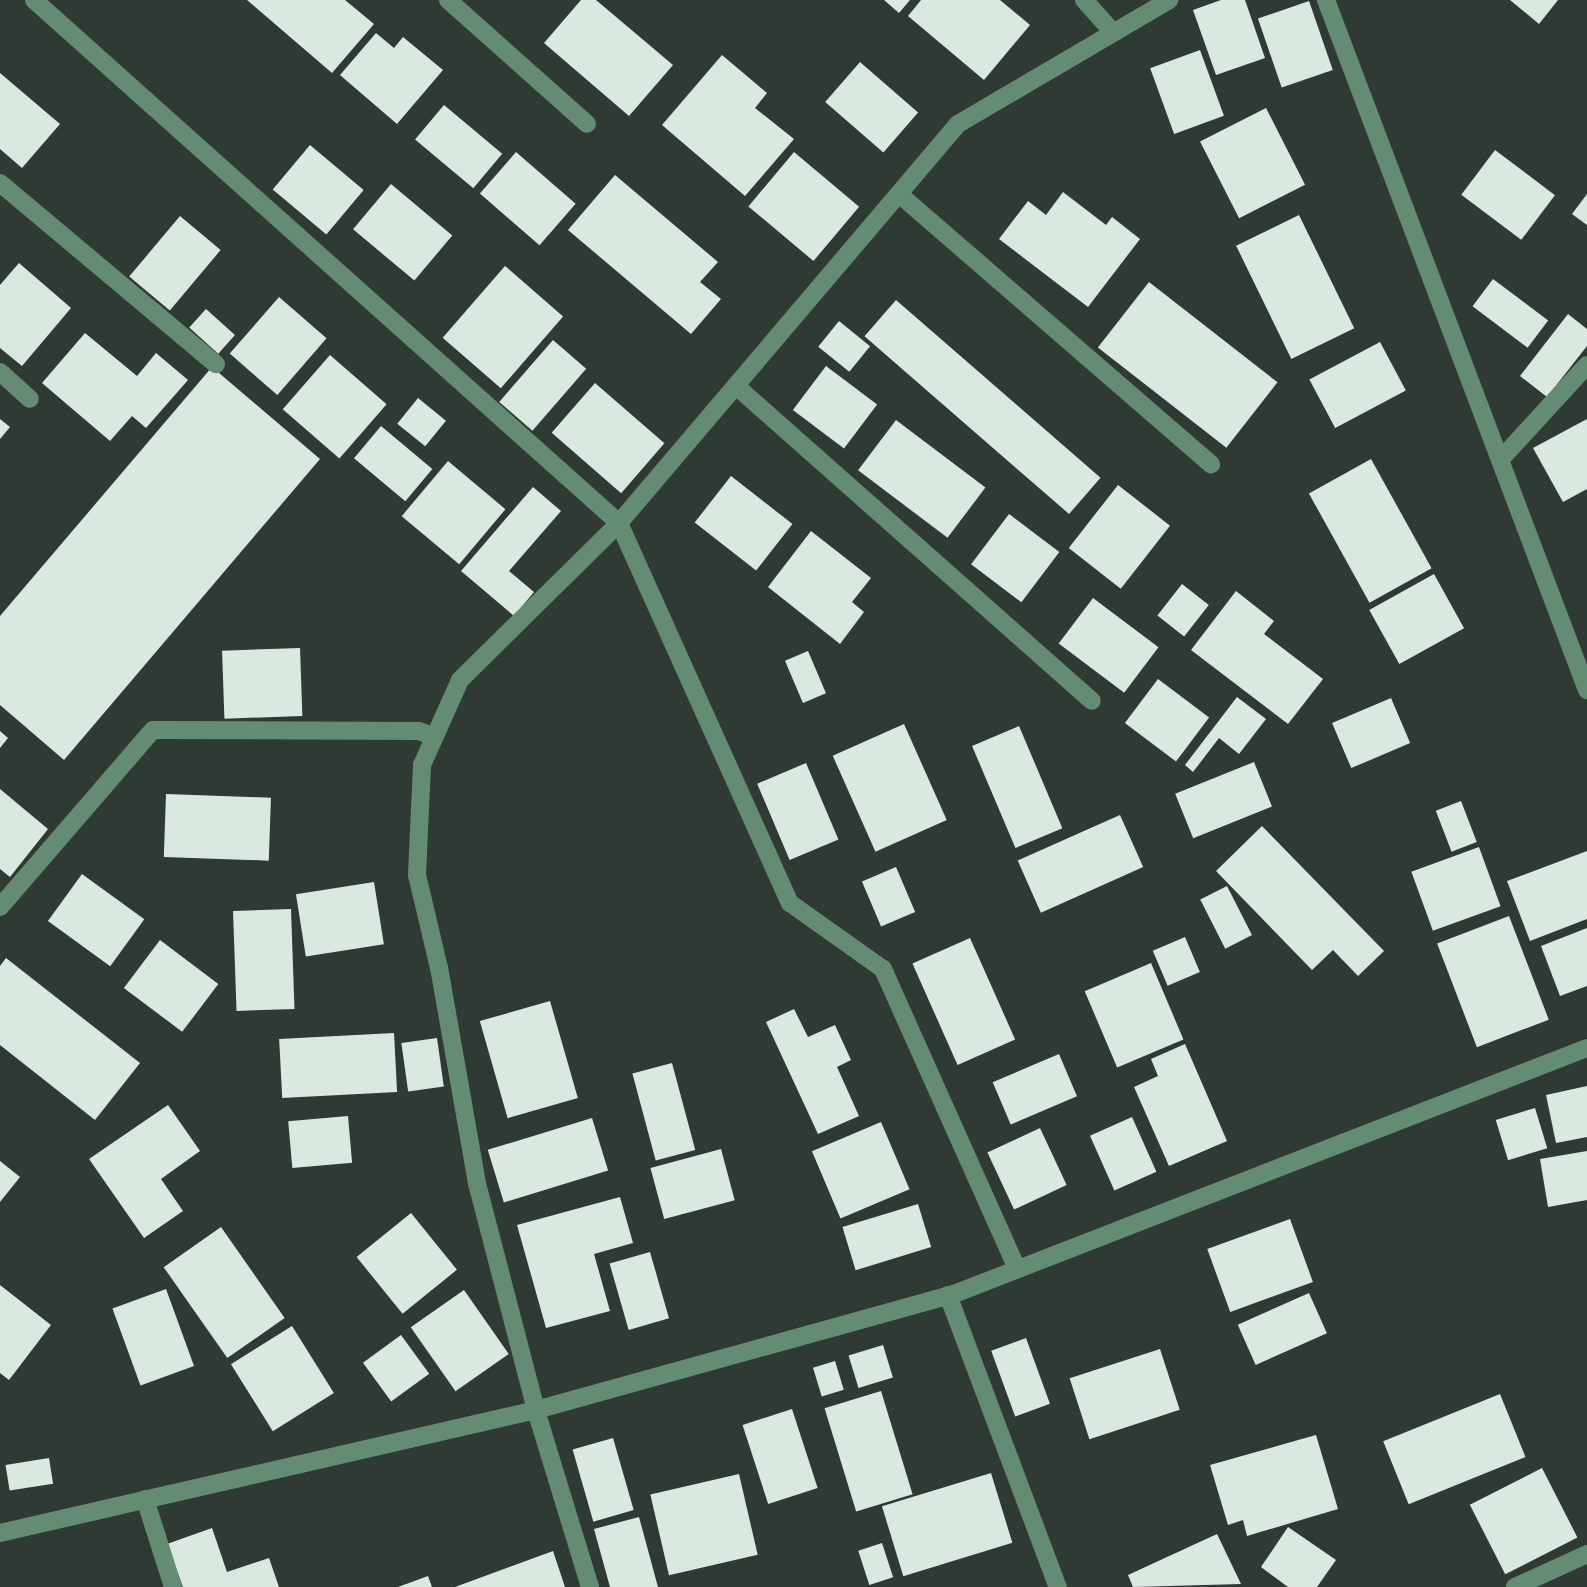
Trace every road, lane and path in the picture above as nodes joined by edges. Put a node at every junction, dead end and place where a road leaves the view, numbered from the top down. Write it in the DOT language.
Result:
graph roads {
  1 [pos="34,0"];
  2 [pos="448,0"];
  3 [pos="1084,0"];
  4 [pos="1169,0"];
  5 [pos="1326,0"];
  6 [pos="1112,31"];
  7 [pos="587,124"];
  8 [pos="0,183"];
  9 [pos="899,194"];
  10 [pos="216,364"];
  11 [pos="1587,365"];
  12 [pos="0,372"];
  13 [pos="736,386"];
  14 [pos="30,399"];
  15 [pos="1500,460"];
  16 [pos="1211,464"];
  17 [pos="619,523"];
  18 [pos="1587,690"];
  19 [pos="1092,701"];
  20 [pos="433,736"];
  21 [pos="0,907"];
  22 [pos="1587,1048"];
  23 [pos="1017,1269"];
  24 [pos="948,1295"];
  25 [pos="536,1410"];
  26 [pos="145,1499"];
  27 [pos="0,1532"];
  28 [pos="1587,1554"];
  29 [pos="173,1587"];
  30 [pos="590,1587"];
  31 [pos="1058,1587"];
  32 [pos="1515,1587"];
  1 -- 17 [label="street"];
  2 -- 7 [label="street"];
  3 -- 6 [label="street"];
  4 -- 6 [label="street"];
  5 -- 15 [label="street"];
  6 -- 9 [label="street"];
  8 -- 10 [label="street"];
  9 -- 13 [label="street"];
  9 -- 16 [label="street"];
  11 -- 15 [label="street"];
  12 -- 14 [label="street"];
  13 -- 17 [label="street"];
  13 -- 19 [label="street"];
  15 -- 18 [label="street"];
  17 -- 20 [label="street"];
  17 -- 23 [label="street"];
  20 -- 21 [label="street"];
  20 -- 25 [label="street"];
  22 -- 23 [label="street"];
  23 -- 24 [label="street"];
  24 -- 25 [label="street"];
  24 -- 31 [label="street"];
  25 -- 26 [label="street"];
  25 -- 30 [label="street"];
  26 -- 27 [label="street"];
  26 -- 29 [label="street"];
  28 -- 32 [label="street"];
}
